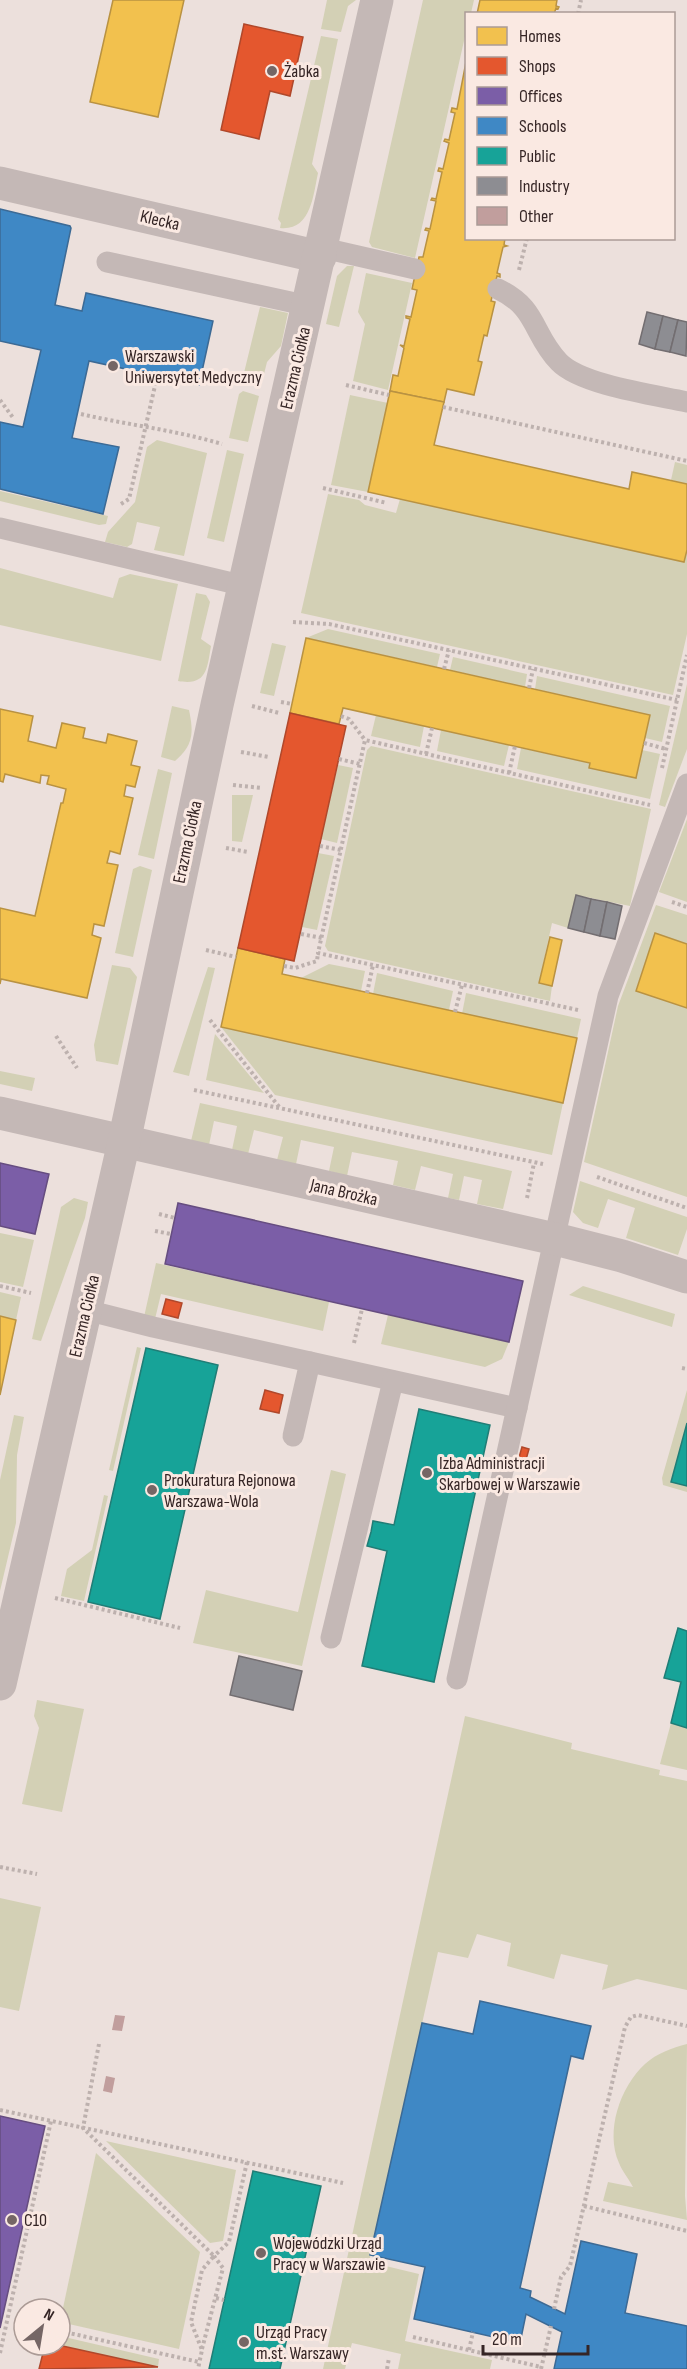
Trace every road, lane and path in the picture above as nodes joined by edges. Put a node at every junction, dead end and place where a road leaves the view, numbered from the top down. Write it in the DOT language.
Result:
graph roads {
  1 [pos="377,0"];
  2 [pos="0,183"];
  3 [pos="322,253"];
  4 [pos="107,262"];
  5 [pos="415,269"];
  6 [pos="498,289"];
  7 [pos="309,306"];
  8 [pos="158,376"];
  9 [pos="346,385"];
  10 [pos="389,395"];
  11 [pos="0,400"];
  12 [pos="687,402"];
  13 [pos="442,407"];
  14 [pos="81,414"];
  15 [pos="14,419"];
  16 [pos="147,426"];
  17 [pos="222,444"];
  18 [pos="687,461"];
  19 [pos="323,488"];
  20 [pos="387,503"];
  21 [pos="121,504"];
  22 [pos="0,528"];
  23 [pos="245,586"];
  24 [pos="293,622"];
  25 [pos="449,650"];
  26 [pos="687,655"];
  27 [pos="444,669"];
  28 [pos="533,669"];
  29 [pos="529,688"];
  30 [pos="677,700"];
  31 [pos="281,702"];
  32 [pos="292,704"];
  33 [pos="248,705"];
  34 [pos="279,713"];
  35 [pos="341,716"];
  36 [pos="432,728"];
  37 [pos="365,740"];
  38 [pos="644,743"];
  39 [pos="515,746"];
  40 [pos="666,749"];
  41 [pos="237,751"];
  42 [pos="426,754"];
  43 [pos="269,757"];
  44 [pos="339,759"];
  45 [pos="360,764"];
  46 [pos="661,772"];
  47 [pos="509,773"];
  48 [pos="687,784"];
  49 [pos="229,785"];
  50 [pos="262,788"];
  51 [pos="654,806"];
  52 [pos="320,846"];
  53 [pos="226,848"];
  54 [pos="341,850"];
  55 [pos="248,852"];
  56 [pos="301,934"];
  57 [pos="322,938"];
  58 [pos="206,951"];
  59 [pos="318,953"];
  60 [pos="236,957"];
  61 [pos="373,965"];
  62 [pos="284,966"];
  63 [pos="462,985"];
  64 [pos="367,993"];
  65 [pos="456,1012"];
  66 [pos="603,1017"];
  67 [pos="210,1020"];
  68 [pos="56,1036"];
  69 [pos="77,1068"];
  70 [pos="194,1090"];
  71 [pos="281,1109"];
  72 [pos="0,1113"];
  73 [pos="124,1142"];
  74 [pos="570,1168"];
  75 [pos="687,1208"];
  76 [pos="159,1214"];
  77 [pos="175,1218"];
  78 [pos="155,1231"];
  79 [pos="171,1234"];
  80 [pos="555,1239"];
  81 [pos="687,1277"];
  82 [pos="0,1286"];
  83 [pos="31,1293"];
  84 [pos="362,1309"];
  85 [pos="86,1310"];
  86 [pos="359,1324"];
  87 [pos="310,1362"];
  88 [pos="393,1381"];
  89 [pos="517,1408"];
  90 [pos="293,1436"];
  91 [pos="51,1597"];
  92 [pos="180,1628"];
  93 [pos="331,1638"];
  94 [pos="457,1679"];
  95 [pos="0,1684"];
  96 [pos="0,1867"];
  97 [pos="38,1874"];
  98 [pos="687,2026"];
  99 [pos="99,2044"];
  100 [pos="0,2110"];
  101 [pos="51,2121"];
  102 [pos="83,2128"];
  103 [pos="247,2162"];
  104 [pos="343,2183"];
  105 [pos="584,2206"];
  106 [pos="687,2231"];
  107 [pos="214,2256"];
  108 [pos="216,2298"];
  109 [pos="224,2300"];
  110 [pos="554,2309"];
  111 [pos="550,2326"];
  112 [pos="473,2332"];
  113 [pos="72,2334"];
  114 [pos="413,2337"];
  115 [pos="202,2350"];
  116 [pos="469,2350"];
  117 [pos="0,2353"];
  118 [pos="389,2358"];
  119 [pos="199,2362"];
  120 [pos="541,2368"];
  121 [pos="198,2369"];
  122 [pos="387,2369"];
  1 -- 3 [label="street, Erazma Ciołka"];
  2 -- 3 [label="street, Klecka"];
  3 -- 5 [label="lane"];
  3 -- 7 [label="street, Erazma Ciołka"];
  4 -- 7 [label="lane"];
  6 -- 12 [label="lane"];
  7 -- 23 [label="street, Erazma Ciołka"];
  8 -- 16 [label="path"];
  9 -- 10 [label="path"];
  11 -- 15 [label="path"];
  13 -- 18 [label="path"];
  14 -- 16 [label="path"];
  16 -- 17 [label="path"];
  16 -- 21 [label="path"];
  19 -- 20 [label="path"];
  22 -- 23 [label="lane"];
  23 -- 73 [label="street, Erazma Ciołka"];
  24 -- 25 [label="path"];
  25 -- 27 [label="path"];
  25 -- 28 [label="path"];
  26 -- 30 [label="path"];
  28 -- 29 [label="path"];
  28 -- 30 [label="path"];
  30 -- 40 [label="path"];
  31 -- 32 [label="path"];
  33 -- 34 [label="path"];
  35 -- 37 [label="path"];
  36 -- 42 [label="path"];
  37 -- 42 [label="path"];
  37 -- 45 [label="path"];
  38 -- 40 [label="path"];
  39 -- 47 [label="path"];
  40 -- 46 [label="path"];
  41 -- 43 [label="path"];
  42 -- 47 [label="path"];
  44 -- 45 [label="path"];
  45 -- 54 [label="path"];
  47 -- 51 [label="path"];
  48 -- 66 [label="lane"];
  49 -- 50 [label="path"];
  52 -- 54 [label="path"];
  53 -- 55 [label="path"];
  54 -- 57 [label="path"];
  56 -- 57 [label="path"];
  57 -- 59 [label="path"];
  58 -- 60 [label="path"];
  59 -- 61 [label="path"];
  59 -- 62 [label="path"];
  61 -- 63 [label="path"];
  61 -- 64 [label="path"];
  63 -- 65 [label="path"];
  63 -- 66 [label="path"];
  66 -- 74 [label="lane"];
  67 -- 71 [label="path"];
  68 -- 69 [label="path"];
  70 -- 71 [label="path"];
  71 -- 74 [label="path"];
  72 -- 73 [label="street, Jana Brożka"];
  73 -- 80 [label="street, Jana Brożka"];
  73 -- 85 [label="street, Erazma Ciołka"];
  74 -- 75 [label="path"];
  74 -- 80 [label="lane"];
  76 -- 77 [label="path"];
  78 -- 79 [label="path"];
  80 -- 81 [label="street, Jana Brożka"];
  80 -- 89 [label="lane"];
  82 -- 83 [label="path"];
  84 -- 86 [label="path"];
  85 -- 87 [label="lane"];
  85 -- 95 [label="street, Erazma Ciołka"];
  87 -- 88 [label="lane"];
  87 -- 90 [label="lane"];
  88 -- 89 [label="lane"];
  88 -- 93 [label="lane"];
  89 -- 94 [label="lane"];
  91 -- 92 [label="path"];
  96 -- 97 [label="path"];
  98 -- 105 [label="path"];
  99 -- 102 [label="path"];
  100 -- 101 [label="path"];
  101 -- 102 [label="path"];
  101 -- 117 [label="path"];
  102 -- 103 [label="path"];
  102 -- 107 [label="path"];
  103 -- 104 [label="path"];
  103 -- 107 [label="path"];
  105 -- 106 [label="path"];
  105 -- 110 [label="path"];
  107 -- 108 [label="path"];
  107 -- 115 [label="path"];
  108 -- 109 [label="path"];
  108 -- 115 [label="path"];
  111 -- 120 [label="path"];
  112 -- 116 [label="path"];
  113 -- 119 [label="path"];
  114 -- 116 [label="path"];
  115 -- 119 [label="path"];
  116 -- 120 [label="path"];
  118 -- 122 [label="path"];
  119 -- 121 [label="path"];
}
